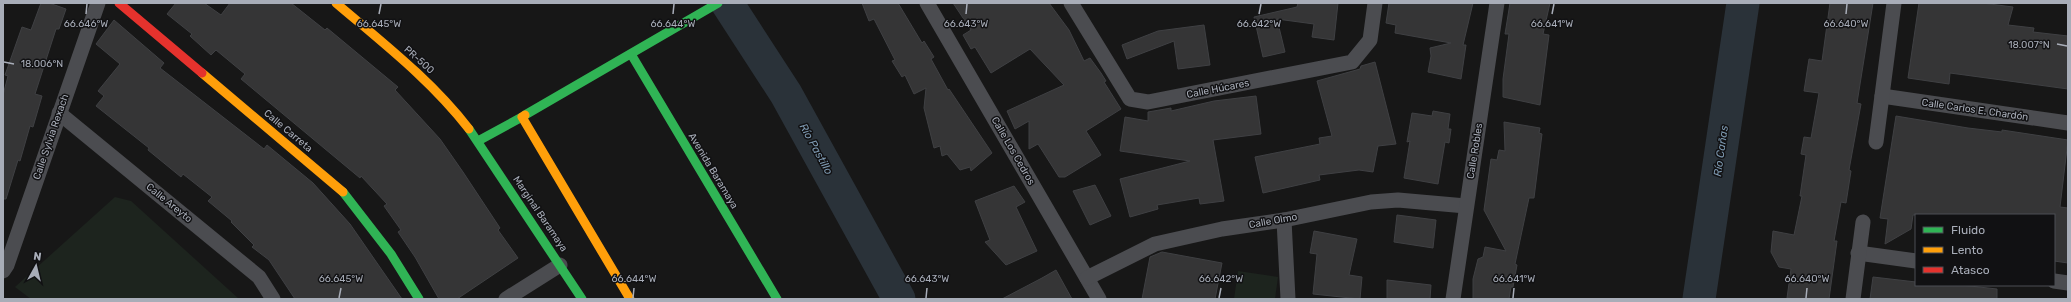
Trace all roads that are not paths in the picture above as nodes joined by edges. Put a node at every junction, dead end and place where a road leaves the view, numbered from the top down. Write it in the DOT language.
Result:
graph roads {
  1 [pos="98,3"];
  2 [pos="119,3"];
  3 [pos="336,3"];
  4 [pos="718,3"];
  5 [pos="1071,3"];
  6 [pos="1375,3"];
  7 [pos="1497,3"];
  8 [pos="1894,3"];
  9 [pos="930,4"];
  10 [pos="631,54"];
  11 [pos="1882,96"];
  12 [pos="59,113"];
  13 [pos="522,117"];
  14 [pos="2068,123"];
  15 [pos="478,141"];
  16 [pos="1876,142"];
  17 [pos="1466,206"];
  18 [pos="1284,220"];
  19 [pos="1863,222"];
  20 [pos="1858,253"];
  21 [pos="1915,261"];
  22 [pos="560,265"];
  23 [pos="3,271"];
  24 [pos="1087,278"];
  25 [pos="2055,281"];
  26 [pos="2068,283"];
  27 [pos="273,299"];
  28 [pos="419,299"];
  29 [pos="506,299"];
  30 [pos="582,299"];
  31 [pos="630,299"];
  32 [pos="777,299"];
  33 [pos="1099,299"];
  34 [pos="1288,299"];
  35 [pos="1453,299"];
  36 [pos="1853,299"];
  1 -- 12 [label="street, Calle Sylvia Rexach"];
  2 -- 28 [label="main road, Calle Carreta"];
  3 -- 15 [label="main road, PR-500 / PR-500"];
  4 -- 10 [label="main road"];
  5 -- 6 [label="street, Calle Húcares"];
  7 -- 17 [label="street, Calle Robles"];
  8 -- 11 [label="street"];
  9 -- 24 [label="street, Calle Los Cedros"];
  10 -- 13 [label="main road"];
  10 -- 32 [label="main road, Avenida Baramaya"];
  11 -- 14 [label="street, Calle Carlos E. Chardón"];
  11 -- 16 [label="street"];
  12 -- 23 [label="street, Calle Sylvia Rexach"];
  12 -- 27 [label="street, Calle Areyto"];
  13 -- 15 [label="main road"];
  13 -- 31 [label="main road"];
  15 -- 22 [label="main road, Marginal Baramaya"];
  17 -- 18 [label="street, Calle Olmo"];
  17 -- 35 [label="street, Calle Robles"];
  18 -- 24 [label="street, Calle Olmo"];
  18 -- 34 [label="street"];
  19 -- 20 [label="street"];
  20 -- 21 [label="street"];
  20 -- 36 [label="street"];
  22 -- 29 [label="street"];
  22 -- 30 [label="main road, Marginal Baramaya"];
  24 -- 33 [label="street, Calle Los Cedros"];
  25 -- 26 [label="street"];
}
